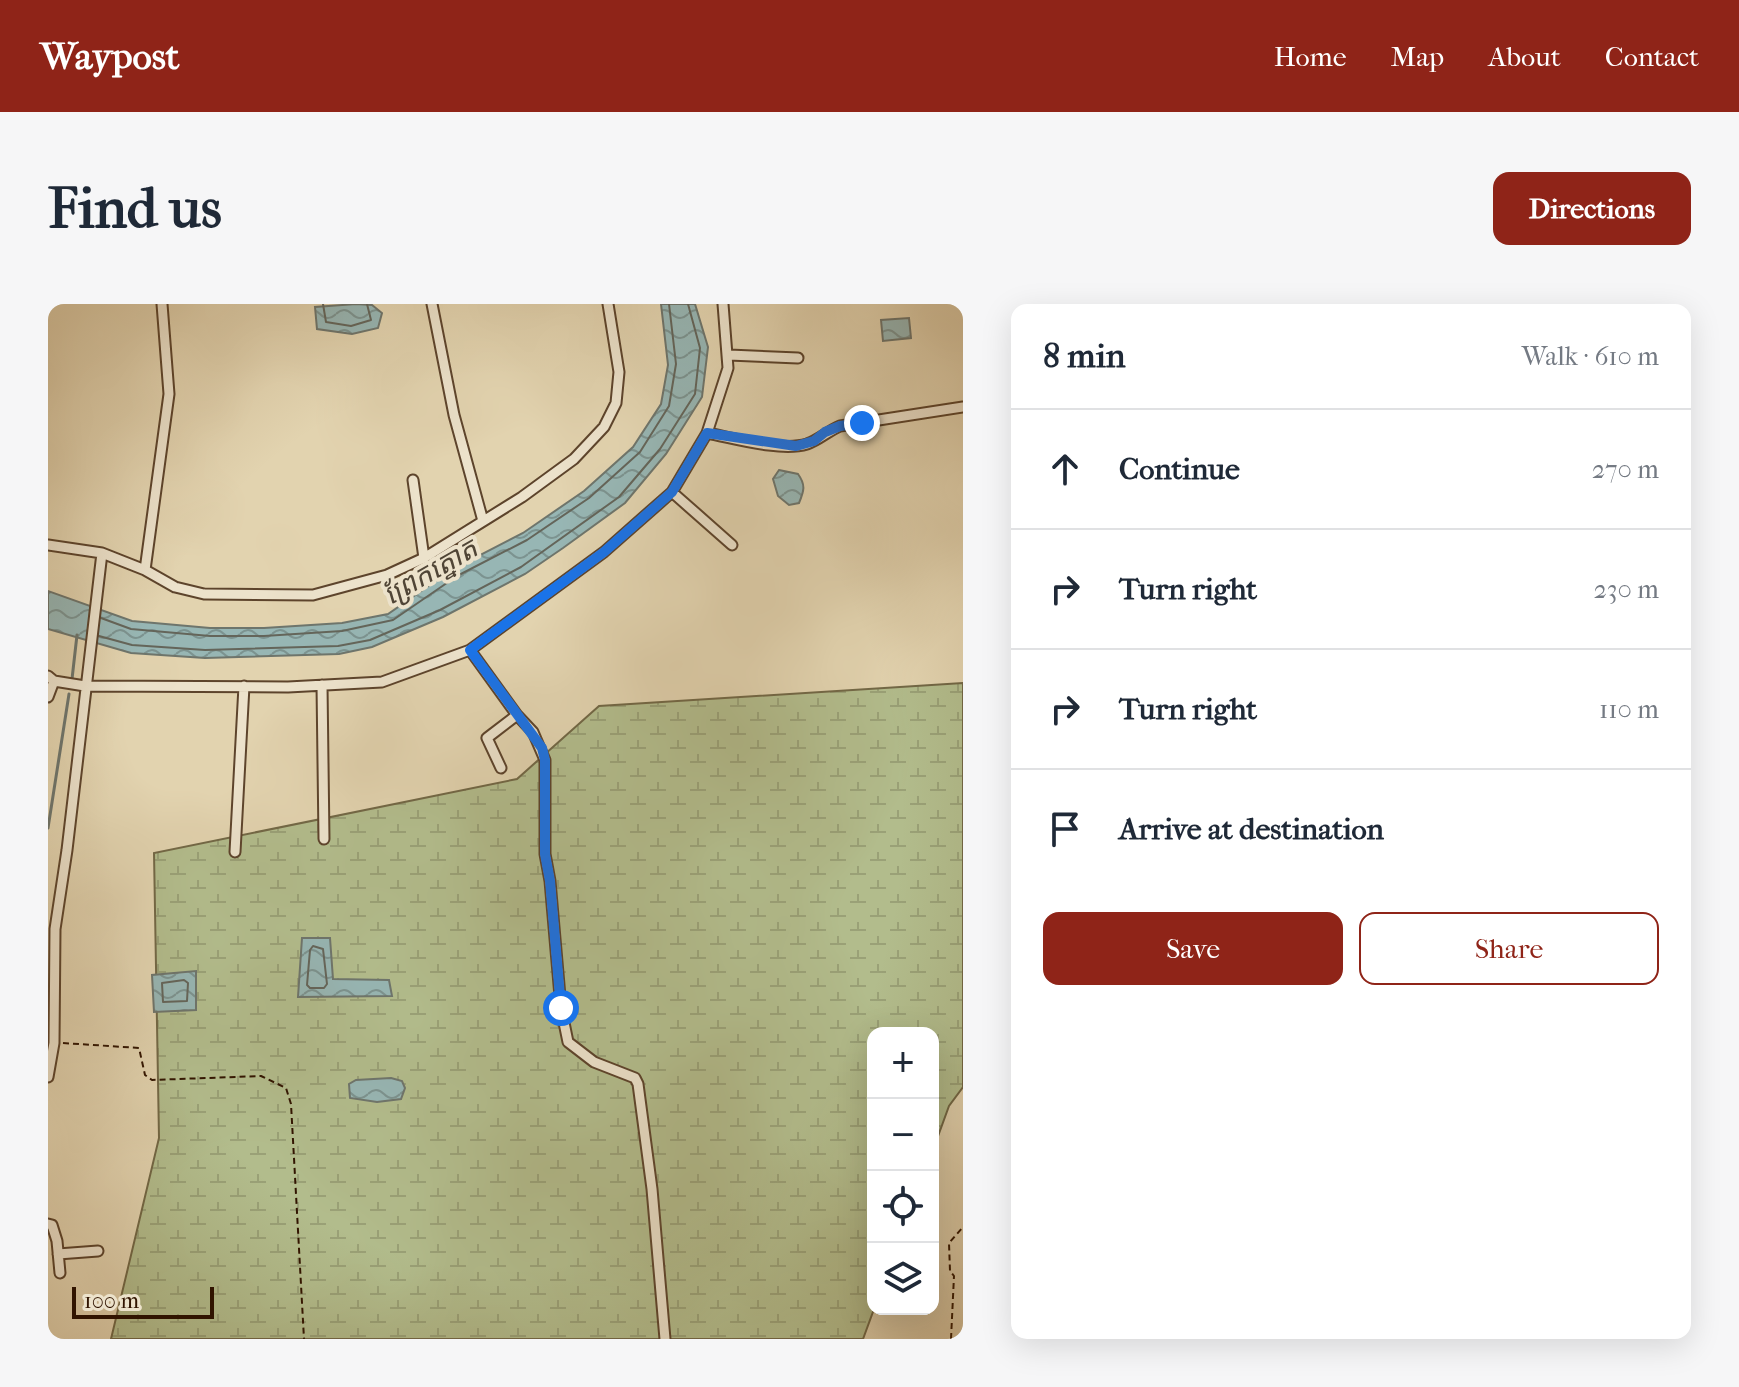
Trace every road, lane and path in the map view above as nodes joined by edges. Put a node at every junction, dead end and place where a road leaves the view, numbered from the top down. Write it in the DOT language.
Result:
graph roads {
  1 [pos="162,304"];
  2 [pos="432,304"];
  3 [pos="608,304"];
  4 [pos="723,304"];
  5 [pos="729,355"];
  6 [pos="798,358"];
  7 [pos="963,407"];
  8 [pos="707,433"];
  9 [pos="413,480"];
  10 [pos="672,492"];
  11 [pos="483,521"];
  12 [pos="48,545"];
  13 [pos="732,545"];
  14 [pos="102,553"];
  15 [pos="424,558"];
  16 [pos="145,570"];
  17 [pos="470,650"];
  18 [pos="51,678"];
  19 [pos="322,685"];
  20 [pos="85,686"];
  21 [pos="244,686"];
  22 [pos="48,697"];
  23 [pos="517,715"];
  24 [pos="501,768"];
  25 [pos="324,839"];
  26 [pos="235,852"];
  27 [pos="54,1043"];
  28 [pos="48,1077"];
  29 [pos="48,1224"];
  30 [pos="963,1227"];
  31 [pos="98,1251"];
  32 [pos="58,1254"];
  33 [pos="60,1273"];
  34 [pos="304,1339"];
  35 [pos="665,1339"];
  36 [pos="951,1339"];
  1 -- 16 [label="street"];
  2 -- 11 [label="street"];
  3 -- 11 [label="street"];
  4 -- 5 [label="street"];
  5 -- 6 [label="street"];
  5 -- 8 [label="street"];
  7 -- 8 [label="street"];
  8 -- 10 [label="street"];
  9 -- 15 [label="street"];
  10 -- 13 [label="street"];
  10 -- 17 [label="street"];
  11 -- 15 [label="street"];
  12 -- 14 [label="street"];
  14 -- 16 [label="street"];
  14 -- 20 [label="street"];
  15 -- 16 [label="street"];
  17 -- 19 [label="street"];
  17 -- 23 [label="street"];
  18 -- 20 [label="street"];
  18 -- 22 [label="street"];
  19 -- 21 [label="street"];
  19 -- 25 [label="street"];
  20 -- 21 [label="street"];
  20 -- 27 [label="street"];
  21 -- 26 [label="street"];
  23 -- 24 [label="street"];
  23 -- 35 [label="street"];
  27 -- 28 [label="street"];
  27 -- 34 [label="path"];
  29 -- 32 [label="street"];
  30 -- 36 [label="path"];
  31 -- 32 [label="street"];
  32 -- 33 [label="street"];
}
